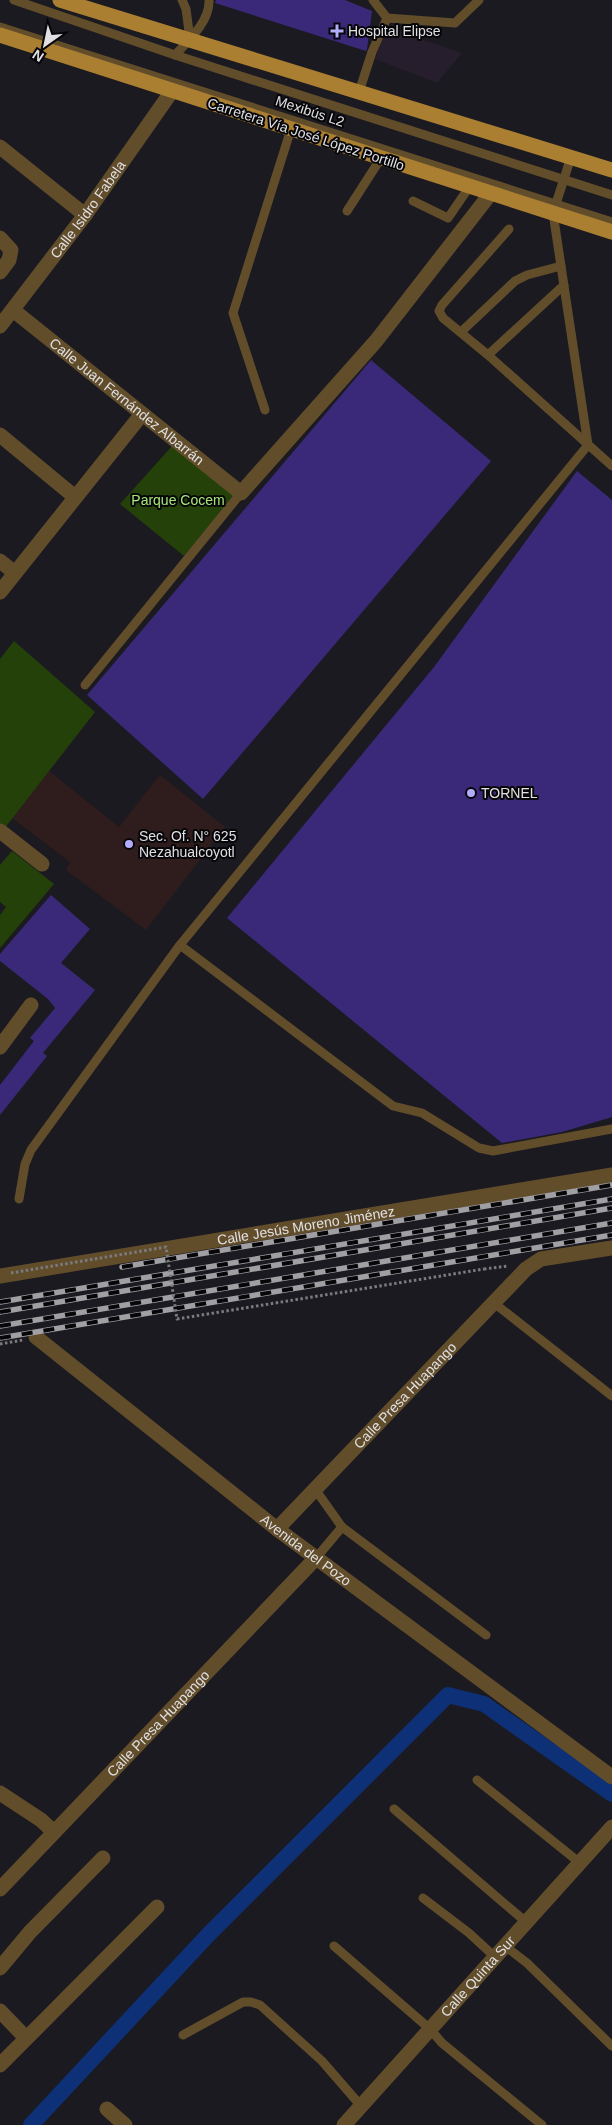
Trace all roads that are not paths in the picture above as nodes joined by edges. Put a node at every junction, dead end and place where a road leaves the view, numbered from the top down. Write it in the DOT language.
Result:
graph roads {
  1 [pos="14,0"];
  2 [pos="60,0"];
  3 [pos="182,0"];
  4 [pos="209,0"];
  5 [pos="373,0"];
  6 [pos="479,0"];
  7 [pos="387,18"];
  8 [pos="0,27"];
  9 [pos="0,35"];
  10 [pos="190,39"];
  11 [pos="175,55"];
  12 [pos="172,90"];
  13 [pos="359,92"];
  14 [pos="291,128"];
  15 [pos="0,147"];
  16 [pos="571,157"];
  17 [pos="381,158"];
  18 [pos="612,170"];
  19 [pos="564,179"];
  20 [pos="470,186"];
  21 [pos="491,193"];
  22 [pos="612,195"];
  23 [pos="414,201"];
  24 [pos="554,209"];
  25 [pos="347,211"];
  26 [pos="85,215"];
  27 [pos="612,222"];
  28 [pos="509,229"];
  29 [pos="612,232"];
  30 [pos="0,238"];
  31 [pos="561,266"];
  32 [pos="0,272"];
  33 [pos="564,285"];
  34 [pos="13,310"];
  35 [pos="0,326"];
  36 [pos="461,332"];
  37 [pos="488,355"];
  38 [pos="265,410"];
  39 [pos="142,414"];
  40 [pos="0,435"];
  41 [pos="588,445"];
  42 [pos="612,466"];
  43 [pos="240,493"];
  44 [pos="75,496"];
  45 [pos="0,561"];
  46 [pos="15,573"];
  47 [pos="0,592"];
  48 [pos="85,685"];
  49 [pos="0,831"];
  50 [pos="42,864"];
  51 [pos="180,945"];
  52 [pos="31,1005"];
  53 [pos="0,1047"];
  54 [pos="612,1129"];
  55 [pos="612,1175"];
  56 [pos="20,1198"];
  57 [pos="612,1248"];
  58 [pos="5,1275"];
  59 [pos="494,1303"];
  60 [pos="36,1337"];
  61 [pos="612,1396"];
  62 [pos="315,1489"];
  63 [pos="342,1527"];
  64 [pos="277,1528"];
  65 [pos="316,1558"];
  66 [pos="486,1635"];
  67 [pos="612,1776"];
  68 [pos="477,1780"];
  69 [pos="0,1793"];
  70 [pos="394,1809"];
  71 [pos="612,1827"];
  72 [pos="54,1832"];
  73 [pos="103,1858"];
  74 [pos="580,1863"];
  75 [pos="0,1889"];
  76 [pos="423,1898"];
  77 [pos="156,1907"];
  78 [pos="526,1922"];
  79 [pos="334,1946"];
  80 [pos="500,1951"];
  81 [pos="0,1968"];
  82 [pos="0,2012"];
  83 [pos="430,2029"];
  84 [pos="183,2035"];
  85 [pos="26,2038"];
  86 [pos="612,2046"];
  87 [pos="0,2065"];
  88 [pos="361,2106"];
  89 [pos="107,2109"];
  90 [pos="346,2124"];
  91 [pos="125,2125"];
  92 [pos="542,2125"];
  1 -- 11 [label="lane, Mexibús L2"];
  2 -- 10 [label="main road"];
  3 -- 10 [label="lane"];
  4 -- 10 [label="lane"];
  5 -- 7 [label="lane"];
  6 -- 7 [label="lane"];
  7 -- 13 [label="lane"];
  8 -- 24 [label="lane, Mexibús L2"];
  9 -- 12 [label="main road, Carretera Vía José López Portillo"];
  10 -- 11 [label="lane"];
  10 -- 13 [label="main road"];
  11 -- 19 [label="lane, Mexibús L2"];
  12 -- 14 [label="main road, Carretera Vía José López Portillo"];
  12 -- 26 [label="street, Calle Isidro Fabela"];
  13 -- 16 [label="main road"];
  14 -- 17 [label="main road, Carretera Vía José López Portillo"];
  14 -- 38 [label="lane"];
  15 -- 26 [label="street"];
  16 -- 18 [label="main road"];
  16 -- 19 [label="lane"];
  17 -- 20 [label="main road, Carretera Vía José López Portillo"];
  17 -- 25 [label="lane"];
  19 -- 22 [label="lane, Mexibús L2"];
  19 -- 24 [label="lane"];
  20 -- 21 [label="main road, Carretera Vía José López Portillo"];
  20 -- 23 [label="lane"];
  21 -- 24 [label="main road, Carretera Vía José López Portillo"];
  21 -- 43 [label="street"];
  24 -- 27 [label="lane, Mexibús L2"];
  24 -- 29 [label="main road, Carretera Vía José López Portillo"];
  24 -- 31 [label="lane"];
  26 -- 34 [label="street, Calle Isidro Fabela"];
  28 -- 36 [label="lane"];
  30 -- 32 [label="street"];
  31 -- 33 [label="lane"];
  31 -- 36 [label="lane"];
  33 -- 37 [label="lane"];
  33 -- 41 [label="lane"];
  34 -- 35 [label="street, Calle Isidro Fabela"];
  34 -- 39 [label="street, Calle Juan Fernández Albarrán"];
  36 -- 37 [label="lane"];
  37 -- 41 [label="lane"];
  39 -- 43 [label="street, Calle Juan Fernández Albarrán"];
  39 -- 44 [label="street"];
  40 -- 44 [label="street"];
  41 -- 42 [label="lane"];
  41 -- 51 [label="lane"];
  43 -- 48 [label="lane"];
  44 -- 46 [label="street"];
  45 -- 46 [label="street"];
  46 -- 47 [label="street"];
  49 -- 50 [label="street"];
  51 -- 54 [label="lane"];
  51 -- 56 [label="lane"];
  52 -- 53 [label="street"];
  55 -- 58 [label="street, Calle Jesús Moreno Jiménez"];
  57 -- 59 [label="street, Calle Presa Huapango"];
  59 -- 61 [label="lane"];
  59 -- 62 [label="street, Calle Presa Huapango"];
  60 -- 64 [label="street, Avenida del Pozo"];
  62 -- 63 [label="lane"];
  62 -- 64 [label="street, Calle Presa Huapango"];
  63 -- 65 [label="lane"];
  63 -- 66 [label="lane"];
  64 -- 65 [label="street, Avenida del Pozo"];
  65 -- 67 [label="street, Avenida del Pozo"];
  65 -- 72 [label="street, Calle Presa Huapango"];
  68 -- 74 [label="lane"];
  69 -- 72 [label="street"];
  70 -- 78 [label="lane"];
  71 -- 74 [label="street, Calle Quinta Sur"];
  72 -- 75 [label="street, Calle Presa Huapango"];
  73 -- 81 [label="street"];
  74 -- 78 [label="street, Calle Quinta Sur"];
  76 -- 80 [label="lane"];
  77 -- 85 [label="street"];
  78 -- 80 [label="street, Calle Quinta Sur"];
  79 -- 83 [label="lane"];
  80 -- 83 [label="street, Calle Quinta Sur"];
  80 -- 86 [label="lane"];
  82 -- 85 [label="street"];
  83 -- 88 [label="street, Calle Quinta Sur"];
  83 -- 92 [label="lane"];
  84 -- 88 [label="lane"];
  85 -- 87 [label="street"];
  88 -- 90 [label="street, Calle Quinta Sur"];
  89 -- 91 [label="street"];
}
